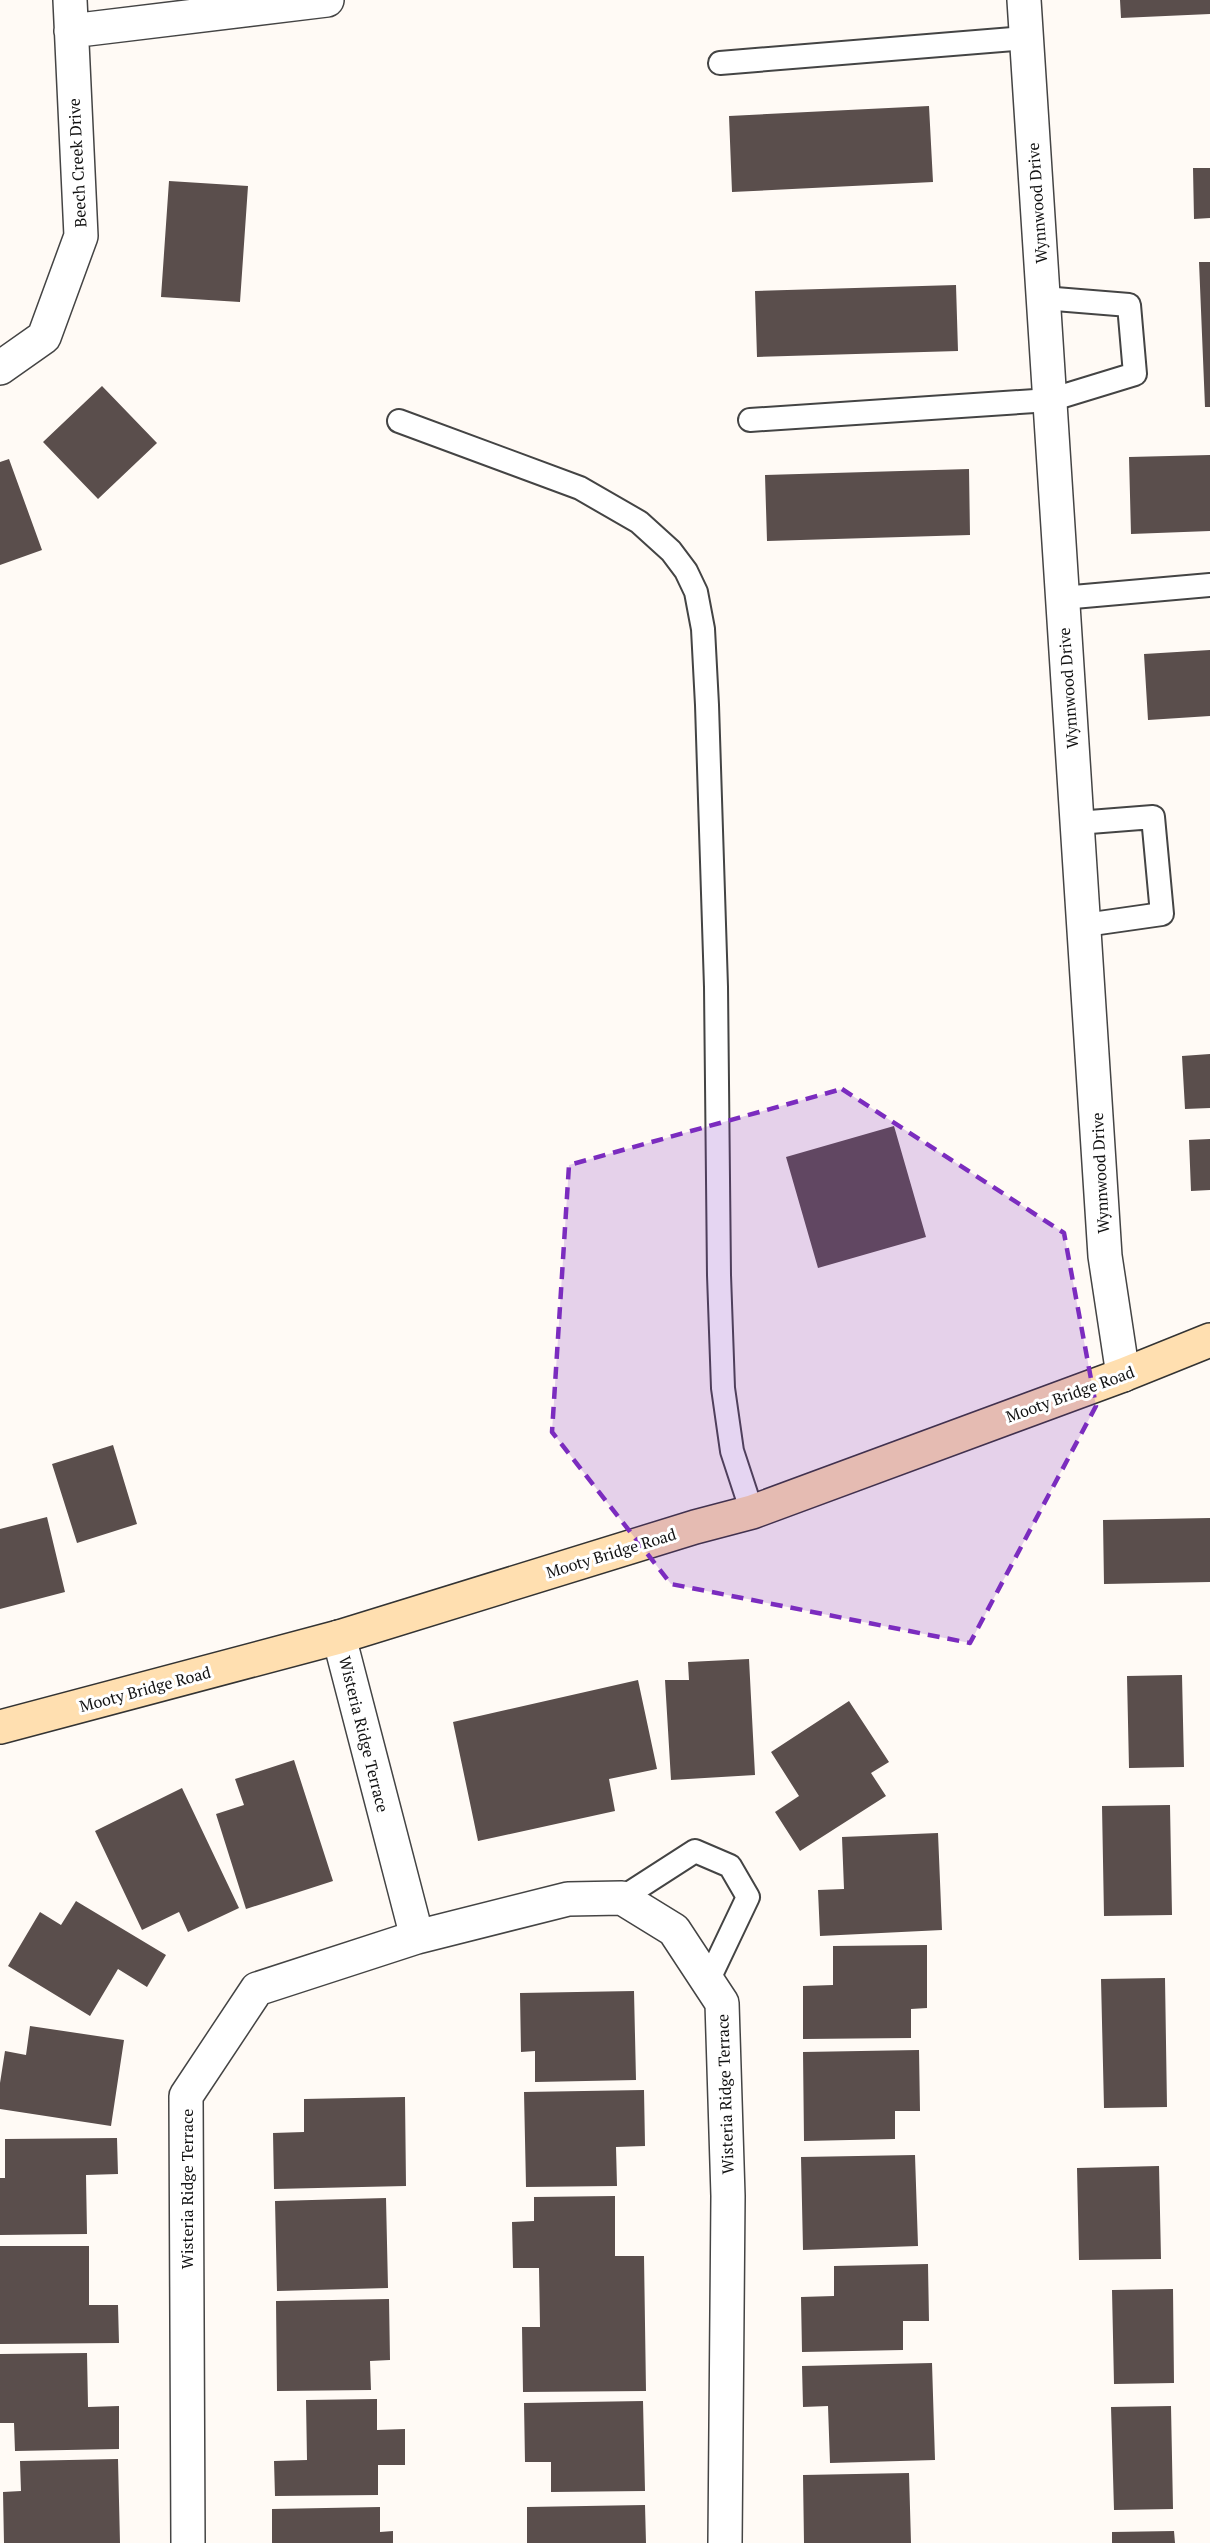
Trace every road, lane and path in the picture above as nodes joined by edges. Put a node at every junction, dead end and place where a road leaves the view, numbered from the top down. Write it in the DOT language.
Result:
graph roads {
  1 [pos="327,0"];
  2 [pos="1024,0"];
  3 [pos="71,16"];
  4 [pos="1026,38"];
  5 [pos="720,63"];
  6 [pos="1043,298"];
  7 [pos="0,368"];
  8 [pos="1050,400"];
  9 [pos="750,420"];
  10 [pos="399,421"];
  11 [pos="1210,585"];
  12 [pos="1062,598"];
  13 [pos="1077,823"];
  14 [pos="1085,925"];
  15 [pos="1210,1340"];
  16 [pos="1123,1375"];
  17 [pos="752,1512"];
  18 [pos="339,1636"];
  19 [pos="0,1727"];
  20 [pos="622,1898"];
  21 [pos="417,1937"];
  22 [pos="708,1981"];
  23 [pos="188,2543"];
  24 [pos="725,2543"];
  1 -- 3 [label="street"];
  2 -- 4 [label="street, Wynnwood Drive"];
  3 -- 7 [label="street, Beech Creek Drive"];
  4 -- 5 [label="lane"];
  4 -- 6 [label="street, Wynnwood Drive"];
  6 -- 8 [label="street, Wynnwood Drive"];
  6 -- 8 [label="lane"];
  8 -- 9 [label="lane"];
  8 -- 12 [label="street, Wynnwood Drive"];
  10 -- 17 [label="lane"];
  11 -- 12 [label="lane"];
  12 -- 13 [label="street, Wynnwood Drive"];
  13 -- 14 [label="street, Wynnwood Drive"];
  13 -- 14 [label="lane"];
  14 -- 16 [label="street, Wynnwood Drive"];
  15 -- 16 [label="main road, Mooty Bridge Road"];
  16 -- 17 [label="main road, Mooty Bridge Road"];
  17 -- 18 [label="main road, Mooty Bridge Road"];
  18 -- 19 [label="main road, Mooty Bridge Road"];
  18 -- 21 [label="street, Wisteria Ridge Terrace"];
  20 -- 21 [label="street, Wisteria Ridge Terrace"];
  20 -- 22 [label="street, Wisteria Ridge Terrace"];
  20 -- 22 [label="lane"];
  21 -- 23 [label="street, Wisteria Ridge Terrace"];
  22 -- 24 [label="street, Wisteria Ridge Terrace"];
}
